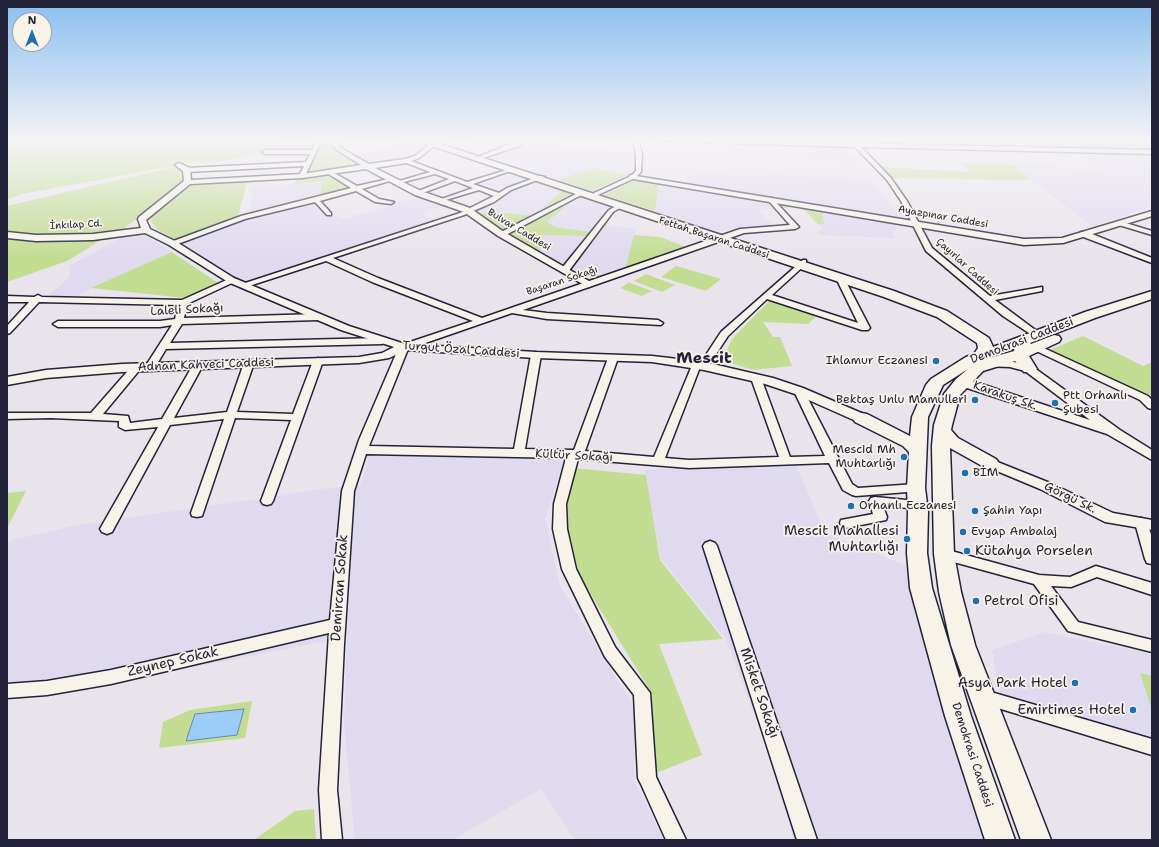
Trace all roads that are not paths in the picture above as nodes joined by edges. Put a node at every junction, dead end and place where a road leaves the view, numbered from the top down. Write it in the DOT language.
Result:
graph roads {
  1 [pos="216,181"];
  2 [pos="343,181"];
  3 [pos="395,181"];
  4 [pos="451,181"];
  5 [pos="459,181"];
  6 [pos="477,181"];
  7 [pos="533,181"];
  8 [pos="546,181"];
  9 [pos="549,181"];
  10 [pos="625,181"];
  11 [pos="655,181"];
  12 [pos="889,181"];
  13 [pos="188,182"];
  14 [pos="467,184"];
  15 [pos="479,188"];
  16 [pos="357,189"];
  17 [pos="418,193"];
  18 [pos="580,194"];
  19 [pos="596,194"];
  20 [pos="500,196"];
  21 [pos="770,199"];
  22 [pos="316,200"];
  23 [pos="441,201"];
  24 [pos="391,202"];
  25 [pos="620,206"];
  26 [pos="467,210"];
  27 [pos="329,214"];
  28 [pos="1152,214"];
  29 [pos="1122,223"];
  30 [pos="915,224"];
  31 [pos="146,230"];
  32 [pos="1152,233"];
  33 [pos="501,234"];
  34 [pos="1084,234"];
  35 [pos="7,235"];
  36 [pos="724,239"];
  37 [pos="172,243"];
  38 [pos="326,258"];
  39 [pos="1152,261"];
  40 [pos="801,264"];
  41 [pos="565,270"];
  42 [pos="840,278"];
  43 [pos="231,280"];
  44 [pos="589,284"];
  45 [pos="243,285"];
  46 [pos="1039,289"];
  47 [pos="1152,295"];
  48 [pos="766,296"];
  49 [pos="38,298"];
  50 [pos="7,299"];
  51 [pos="987,299"];
  52 [pos="183,303"];
  53 [pos="1152,303"];
  54 [pos="510,310"];
  55 [pos="318,317"];
  56 [pos="480,320"];
  57 [pos="179,321"];
  58 [pos="658,323"];
  59 [pos="58,324"];
  60 [pos="7,331"];
  61 [pos="988,336"];
  62 [pos="382,341"];
  63 [pos="1026,343"];
  64 [pos="163,346"];
  65 [pos="404,347"];
  66 [pos="998,348"];
  67 [pos="536,355"];
  68 [pos="613,358"];
  69 [pos="983,360"];
  70 [pos="318,361"];
  71 [pos="248,363"];
  72 [pos="198,365"];
  73 [pos="700,366"];
  74 [pos="137,367"];
  75 [pos="150,367"];
  76 [pos="1029,369"];
  77 [pos="756,378"];
  78 [pos="7,381"];
  79 [pos="962,382"];
  80 [pos="799,391"];
  81 [pos="1148,399"];
  82 [pos="1152,406"];
  83 [pos="231,415"];
  84 [pos="7,416"];
  85 [pos="95,416"];
  86 [pos="298,417"];
  87 [pos="920,417"];
  88 [pos="861,418"];
  89 [pos="1086,418"];
  90 [pos="165,424"];
  91 [pos="942,435"];
  92 [pos="362,450"];
  93 [pos="918,451"];
  94 [pos="519,453"];
  95 [pos="576,454"];
  96 [pos="1152,456"];
  97 [pos="833,460"];
  98 [pos="786,461"];
  99 [pos="658,462"];
  100 [pos="990,463"];
  101 [pos="942,471"];
  102 [pos="916,488"];
  103 [pos="267,501"];
  104 [pos="918,512"];
  105 [pos="197,513"];
  106 [pos="846,523"];
  107 [pos="1146,524"];
  108 [pos="107,529"];
  109 [pos="710,546"];
  110 [pos="944,554"];
  111 [pos="1152,559"];
  112 [pos="1039,580"];
  113 [pos="1152,589"];
  114 [pos="337,625"];
  115 [pos="1152,646"];
  116 [pos="7,691"];
  117 [pos="981,696"];
  118 [pos="1152,747"];
  119 [pos="1026,815"];
  120 [pos="332,840"];
  121 [pos="676,840"];
  122 [pos="807,840"];
  123 [pos="1000,840"];
  124 [pos="1028,840"];
  125 [pos="1036,840"];
  1 -- 13 [label="street"];
  2 -- 16 [label="street"];
  3 -- 16 [label="street"];
  3 -- 17 [label="street, Bulvar Caddesi"];
  4 -- 17 [label="street"];
  5 -- 14 [label="street"];
  6 -- 14 [label="street"];
  7 -- 20 [label="street"];
  8 -- 18 [label="main road, Fettah Başaran Caddesi"];
  9 -- 19 [label="main road, Fettah Başaran Caddesi"];
  10 -- 19 [label="street"];
  11 -- 21 [label="street, Ayazpınar Caddesi"];
  12 -- 30 [label="street, Çayırlar Caddesi"];
  13 -- 31 [label="street"];
  14 -- 15 [label="street"];
  15 -- 20 [label="street"];
  15 -- 23 [label="street"];
  16 -- 22 [label="street"];
  16 -- 24 [label="street"];
  17 -- 23 [label="street, Bulvar Caddesi"];
  18 -- 25 [label="main road, Fettah Başaran Caddesi"];
  18 -- 33 [label="street"];
  19 -- 36 [label="main road, Fettah Başaran Caddesi"];
  20 -- 26 [label="street"];
  21 -- 30 [label="street, Ayazpınar Caddesi"];
  21 -- 36 [label="street, Başaran Sokağı"];
  22 -- 27 [label="street"];
  22 -- 37 [label="street"];
  23 -- 26 [label="street, Bulvar Caddesi"];
  25 -- 36 [label="main road, Fettah Başaran Caddesi"];
  25 -- 41 [label="street"];
  26 -- 33 [label="street, Bulvar Caddesi"];
  26 -- 38 [label="street"];
  28 -- 29 [label="street, Ayazpınar Caddesi"];
  29 -- 32 [label="street"];
  29 -- 34 [label="street, Ayazpınar Caddesi"];
  30 -- 34 [label="street, Ayazpınar Caddesi"];
  30 -- 51 [label="street, Çayırlar Caddesi"];
  31 -- 35 [label="street, İnkılap Cd."];
  31 -- 37 [label="street, Turgut Özal Caddesi"];
  33 -- 41 [label="street, Bulvar Caddesi"];
  34 -- 39 [label="street"];
  36 -- 40 [label="main road, Fettah Başaran Caddesi"];
  36 -- 44 [label="street, Başaran Sokağı"];
  37 -- 43 [label="street, Turgut Özal Caddesi"];
  38 -- 45 [label="street"];
  38 -- 56 [label="street"];
  40 -- 42 [label="main road, Fettah Başaran Caddesi"];
  40 -- 48 [label="street"];
  40 -- 61 [label="main road, Fettah Başaran Caddesi"];
  41 -- 44 [label="street, Bulvar Caddesi"];
  42 -- 48 [label="street"];
  42 -- 69 [label="main road, Fettah Başaran Caddesi"];
  43 -- 45 [label="street, Turgut Özal Caddesi"];
  43 -- 52 [label="street"];
  44 -- 54 [label="street, Başaran Sokağı"];
  45 -- 55 [label="street, Turgut Özal Caddesi"];
  46 -- 51 [label="street"];
  47 -- 63 [label="main road, Demokrasi Caddesi"];
  48 -- 73 [label="street"];
  49 -- 50 [label="street"];
  49 -- 52 [label="street"];
  49 -- 60 [label="street"];
  51 -- 63 [label="street, Çayırlar Caddesi"];
  52 -- 57 [label="street"];
  53 -- 63 [label="main road, Demokrasi Caddesi"];
  54 -- 56 [label="street, Başaran Sokağı"];
  54 -- 58 [label="street"];
  55 -- 57 [label="street, Laleli Sokağı"];
  55 -- 62 [label="street, Turgut Özal Caddesi"];
  56 -- 65 [label="street, Başaran Sokağı"];
  57 -- 59 [label="street, Laleli Sokağı"];
  57 -- 64 [label="street"];
  61 -- 63 [label="main road, Fettah Başaran Caddesi"];
  61 -- 66 [label="main road, Fettah Başaran Caddesi"];
  62 -- 64 [label="street"];
  62 -- 65 [label="street, Turgut Özal Caddesi"];
  63 -- 66 [label="main road, Demokrasi Caddesi"];
  63 -- 69 [label="main road, Demokrasi Caddesi"];
  63 -- 76 [label="main road"];
  63 -- 81 [label="street, Çayırlar Caddesi"];
  64 -- 75 [label="street"];
  65 -- 67 [label="street, Turgut Özal Caddesi"];
  65 -- 70 [label="street, Adnan Kahveci Caddesi"];
  65 -- 92 [label="street, Demircan Sokak"];
  66 -- 69 [label="main road, Demokrasi Caddesi"];
  67 -- 68 [label="street, Turgut Özal Caddesi"];
  67 -- 94 [label="street"];
  68 -- 73 [label="street, Turgut Özal Caddesi"];
  68 -- 95 [label="street"];
  69 -- 76 [label="street"];
  69 -- 79 [label="main road, Demokrasi Caddesi"];
  69 -- 87 [label="main road, Demokrasi Caddesi"];
  70 -- 71 [label="street, Adnan Kahveci Caddesi"];
  70 -- 86 [label="street"];
  71 -- 72 [label="street, Adnan Kahveci Caddesi"];
  71 -- 83 [label="street"];
  72 -- 75 [label="street, Adnan Kahveci Caddesi"];
  72 -- 90 [label="street"];
  73 -- 77 [label="street, Turgut Özal Caddesi"];
  73 -- 99 [label="street"];
  74 -- 75 [label="street, Adnan Kahveci Caddesi"];
  74 -- 78 [label="street, Adnan Kahveci Caddesi"];
  74 -- 85 [label="street"];
  76 -- 89 [label="street"];
  77 -- 80 [label="street, Turgut Özal Caddesi"];
  77 -- 98 [label="street"];
  79 -- 89 [label="street, Karakuş Sk."];
  79 -- 91 [label="main road, Demokrasi Caddesi"];
  80 -- 88 [label="street, Turgut Özal Caddesi"];
  80 -- 97 [label="street"];
  81 -- 82 [label="street"];
  83 -- 86 [label="street"];
  83 -- 90 [label="street"];
  83 -- 105 [label="street"];
  84 -- 85 [label="street"];
  85 -- 90 [label="street"];
  86 -- 103 [label="street"];
  87 -- 88 [label="main road"];
  87 -- 93 [label="main road, Demokrasi Caddesi"];
  88 -- 93 [label="main road"];
  89 -- 96 [label="street, Karakuş Sk."];
  90 -- 108 [label="street"];
  91 -- 93 [label="main road"];
  91 -- 93 [label="main road"];
  91 -- 100 [label="main road"];
  91 -- 101 [label="main road, Demokrasi Caddesi"];
  92 -- 94 [label="street, Kültür Sokağı"];
  92 -- 114 [label="street, Demircan Sokak"];
  93 -- 102 [label="main road, Demokrasi Caddesi"];
  94 -- 95 [label="street, Kültür Sokağı"];
  95 -- 99 [label="street, Kültür Sokağı"];
  95 -- 121 [label="street"];
  97 -- 98 [label="street, Kültür Sokağı"];
  97 -- 102 [label="street"];
  98 -- 99 [label="street, Kültür Sokağı"];
  100 -- 101 [label="main road"];
  100 -- 107 [label="street, Görgü Sk."];
  101 -- 110 [label="main road, Demokrasi Caddesi"];
  102 -- 104 [label="main road, Demokrasi Caddesi"];
  104 -- 106 [label="street"];
  104 -- 123 [label="main road, Demokrasi Caddesi"];
  107 -- 111 [label="street"];
  109 -- 122 [label="street, Misket Sokağı"];
  110 -- 112 [label="street"];
  110 -- 117 [label="main road, Demokrasi Caddesi"];
  112 -- 113 [label="street"];
  112 -- 115 [label="street"];
  114 -- 116 [label="street, Zeynep Sokak"];
  114 -- 120 [label="street, Demircan Sokak"];
  117 -- 118 [label="street"];
  117 -- 119 [label="main road, Demokrasi Caddesi"];
  119 -- 124 [label="street, Demokrasi Caddesi"];
  119 -- 125 [label="main road, Demokrasi Caddesi"];
}
